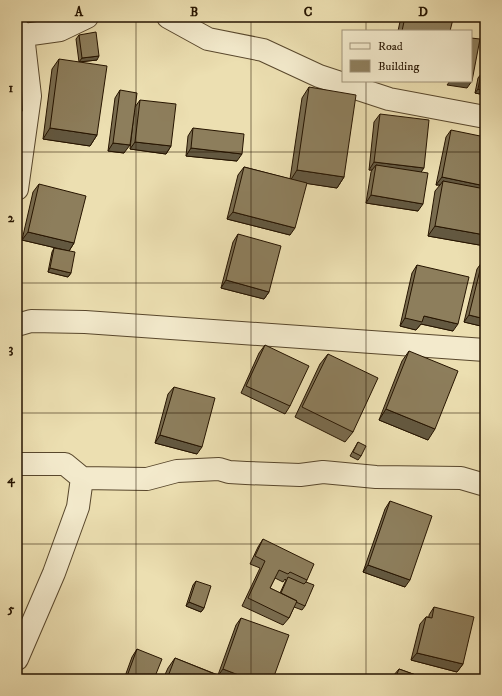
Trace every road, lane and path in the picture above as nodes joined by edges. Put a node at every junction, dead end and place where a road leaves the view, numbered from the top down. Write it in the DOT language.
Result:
graph roads {
  1 [pos="87,17"];
  2 [pos="168,17"];
  3 [pos="19,33"];
  4 [pos="485,117"];
  5 [pos="17,189"];
  6 [pos="17,326"];
  7 [pos="485,350"];
  8 [pos="17,464"];
  9 [pos="82,478"];
  10 [pos="485,485"];
  11 [pos="17,659"];
  1 -- 3 [label="street"];
  2 -- 4 [label="street"];
  3 -- 5 [label="street"];
  6 -- 7 [label="street"];
  8 -- 9 [label="street"];
  9 -- 10 [label="street"];
  9 -- 11 [label="street"];
}
